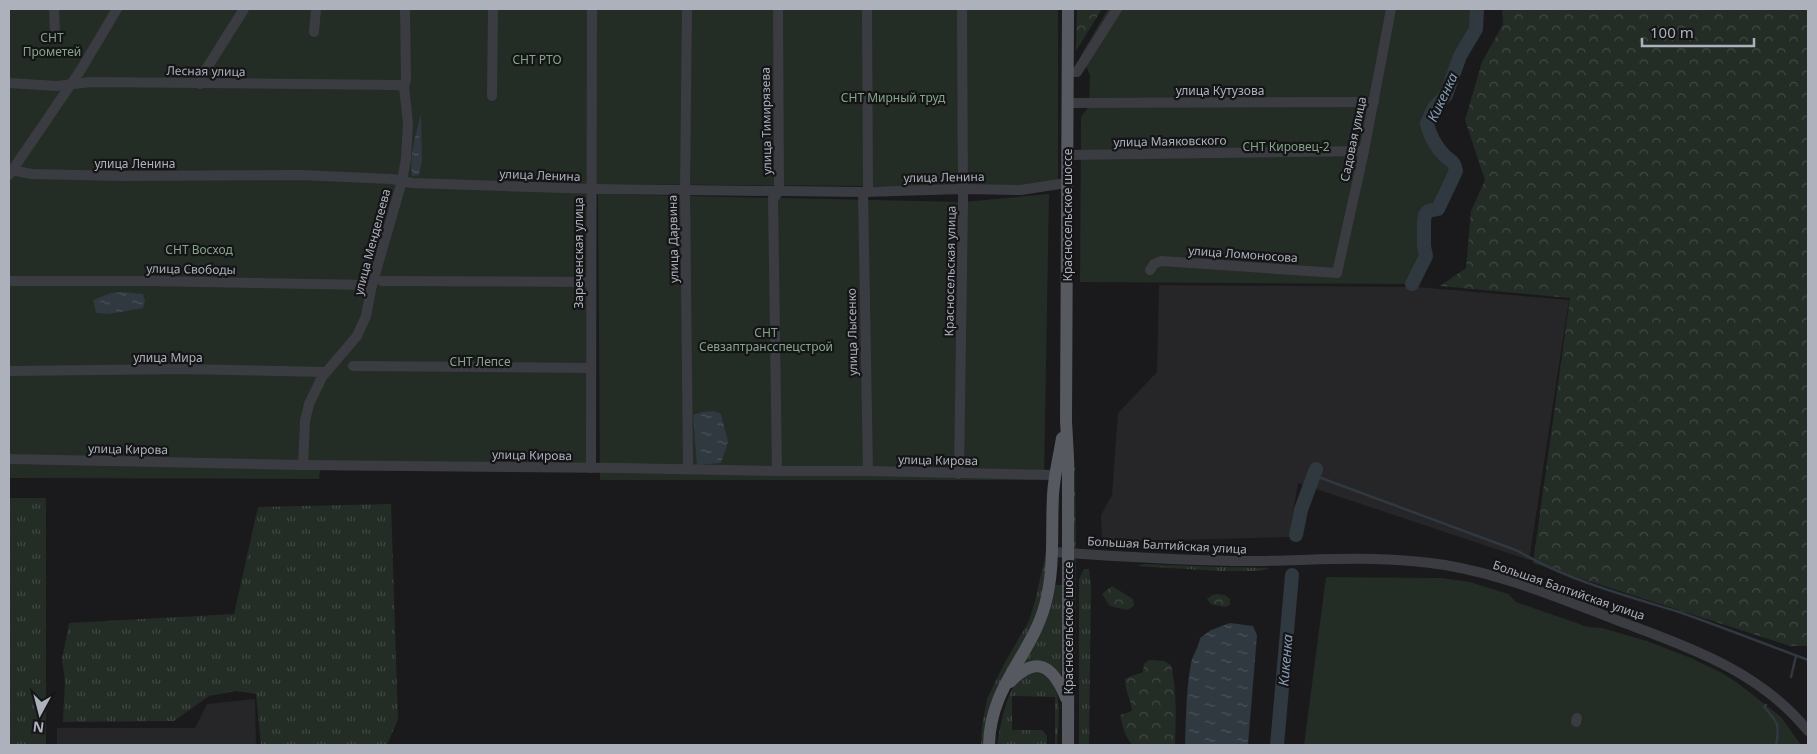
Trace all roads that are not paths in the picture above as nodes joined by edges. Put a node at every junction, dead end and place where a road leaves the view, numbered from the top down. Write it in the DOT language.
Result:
graph roads {
  1 [pos="54,9"];
  2 [pos="117,9"];
  3 [pos="244,9"];
  4 [pos="316,9"];
  5 [pos="405,9"];
  6 [pos="493,9"];
  7 [pos="592,9"];
  8 [pos="687,9"];
  9 [pos="778,9"];
  10 [pos="867,9"];
  11 [pos="962,9"];
  12 [pos="1068,9"];
  13 [pos="1117,9"];
  14 [pos="1392,9"];
  15 [pos="314,32"];
  16 [pos="55,35"];
  17 [pos="1072,72"];
  18 [pos="9,83"];
  19 [pos="71,83"];
  20 [pos="200,84"];
  21 [pos="404,87"];
  22 [pos="492,96"];
  23 [pos="1374,102"];
  24 [pos="1067,103"];
  25 [pos="1364,151"];
  26 [pos="1067,155"];
  27 [pos="11,173"];
  28 [pos="402,181"];
  29 [pos="1066,183"];
  30 [pos="963,188"];
  31 [pos="591,189"];
  32 [pos="685,189"];
  33 [pos="779,192"];
  34 [pos="865,192"];
  35 [pos="1150,270"];
  36 [pos="1337,273"];
  37 [pos="9,281"];
  38 [pos="591,282"];
  39 [pos="377,283"];
  40 [pos="353,366"];
  41 [pos="590,368"];
  42 [pos="9,371"];
  43 [pos="326,372"];
  44 [pos="1066,421"];
  45 [pos="9,459"];
  46 [pos="303,465"];
  47 [pos="591,468"];
  48 [pos="690,469"];
  49 [pos="777,471"];
  50 [pos="868,471"];
  51 [pos="959,474"];
  52 [pos="1056,475"];
  53 [pos="1052,552"];
  54 [pos="1068,553"];
  55 [pos="1002,691"];
  56 [pos="1068,702"];
  57 [pos="1808,731"];
  58 [pos="989,745"];
  59 [pos="1068,745"];
  1 -- 16 [label="street"];
  2 -- 19 [label="street"];
  3 -- 20 [label="street"];
  4 -- 15 [label="street"];
  5 -- 21 [label="street, улица Менделеева"];
  6 -- 22 [label="street"];
  7 -- 31 [label="street, Зареченская улица"];
  8 -- 32 [label="street, улица Дарвина"];
  9 -- 33 [label="street, улица Тимирязева"];
  10 -- 34 [label="street, улица Лысенко"];
  11 -- 30 [label="street, Красносельская улица"];
  12 -- 17 [label="main road, Красносельское шоссе"];
  13 -- 17 [label="street"];
  14 -- 23 [label="street, Садовая улица"];
  17 -- 24 [label="main road, Красносельское шоссе"];
  18 -- 19 [label="street, Лесная улица"];
  19 -- 20 [label="street, Лесная улица"];
  19 -- 27 [label="street"];
  20 -- 21 [label="street, Лесная улица"];
  21 -- 28 [label="street, улица Менделеева"];
  23 -- 24 [label="street, улица Кутузова"];
  23 -- 25 [label="street, Садовая улица"];
  24 -- 26 [label="main road, Красносельское шоссе"];
  25 -- 26 [label="street, улица Маяковского"];
  25 -- 36 [label="street, Садовая улица"];
  26 -- 29 [label="main road, Красносельское шоссе"];
  27 -- 28 [label="street, улица Ленина"];
  28 -- 31 [label="street, улица Ленина"];
  28 -- 39 [label="street, улица Менделеева"];
  29 -- 30 [label="street, улица Ленина"];
  29 -- 44 [label="main road, Красносельское шоссе"];
  30 -- 34 [label="street, улица Ленина"];
  30 -- 51 [label="street, Красносельская улица"];
  31 -- 32 [label="street, улица Ленина"];
  31 -- 38 [label="street, Зареченская улица"];
  32 -- 33 [label="street, улица Ленина"];
  32 -- 48 [label="street, улица Дарвина"];
  33 -- 34 [label="street, улица Ленина"];
  33 -- 49 [label="street, улица Тимирязева"];
  34 -- 50 [label="street, улица Лысенко"];
  35 -- 36 [label="street, улица Ломоносова"];
  37 -- 39 [label="street, улица Свободы"];
  38 -- 39 [label="street, улица Свободы"];
  38 -- 41 [label="street, Зареченская улица"];
  39 -- 43 [label="street, улица Менделеева"];
  40 -- 41 [label="street"];
  41 -- 47 [label="street, Зареченская улица"];
  42 -- 43 [label="street, улица Мира"];
  43 -- 46 [label="street, улица Менделеева"];
  44 -- 52 [label="main road, Красносельское шоссе"];
  44 -- 54 [label="main road, Красносельское шоссе"];
  45 -- 46 [label="street, улица Кирова"];
  46 -- 47 [label="street, улица Кирова"];
  47 -- 48 [label="street, улица Кирова"];
  48 -- 49 [label="street, улица Кирова"];
  49 -- 50 [label="street, улица Кирова"];
  50 -- 51 [label="street, улица Кирова"];
  51 -- 52 [label="street, улица Кирова"];
  52 -- 53 [label="main road, Красносельское шоссе"];
  53 -- 54 [label="street, Большая Балтийская улица"];
  53 -- 55 [label="main road, Красносельское шоссе"];
  54 -- 56 [label="main road, Красносельское шоссе"];
  54 -- 57 [label="street, Большая Балтийская улица"];
  55 -- 56 [label="main road"];
  55 -- 58 [label="main road, Красносельское шоссе"];
  56 -- 59 [label="main road, Красносельское шоссе"];
}
